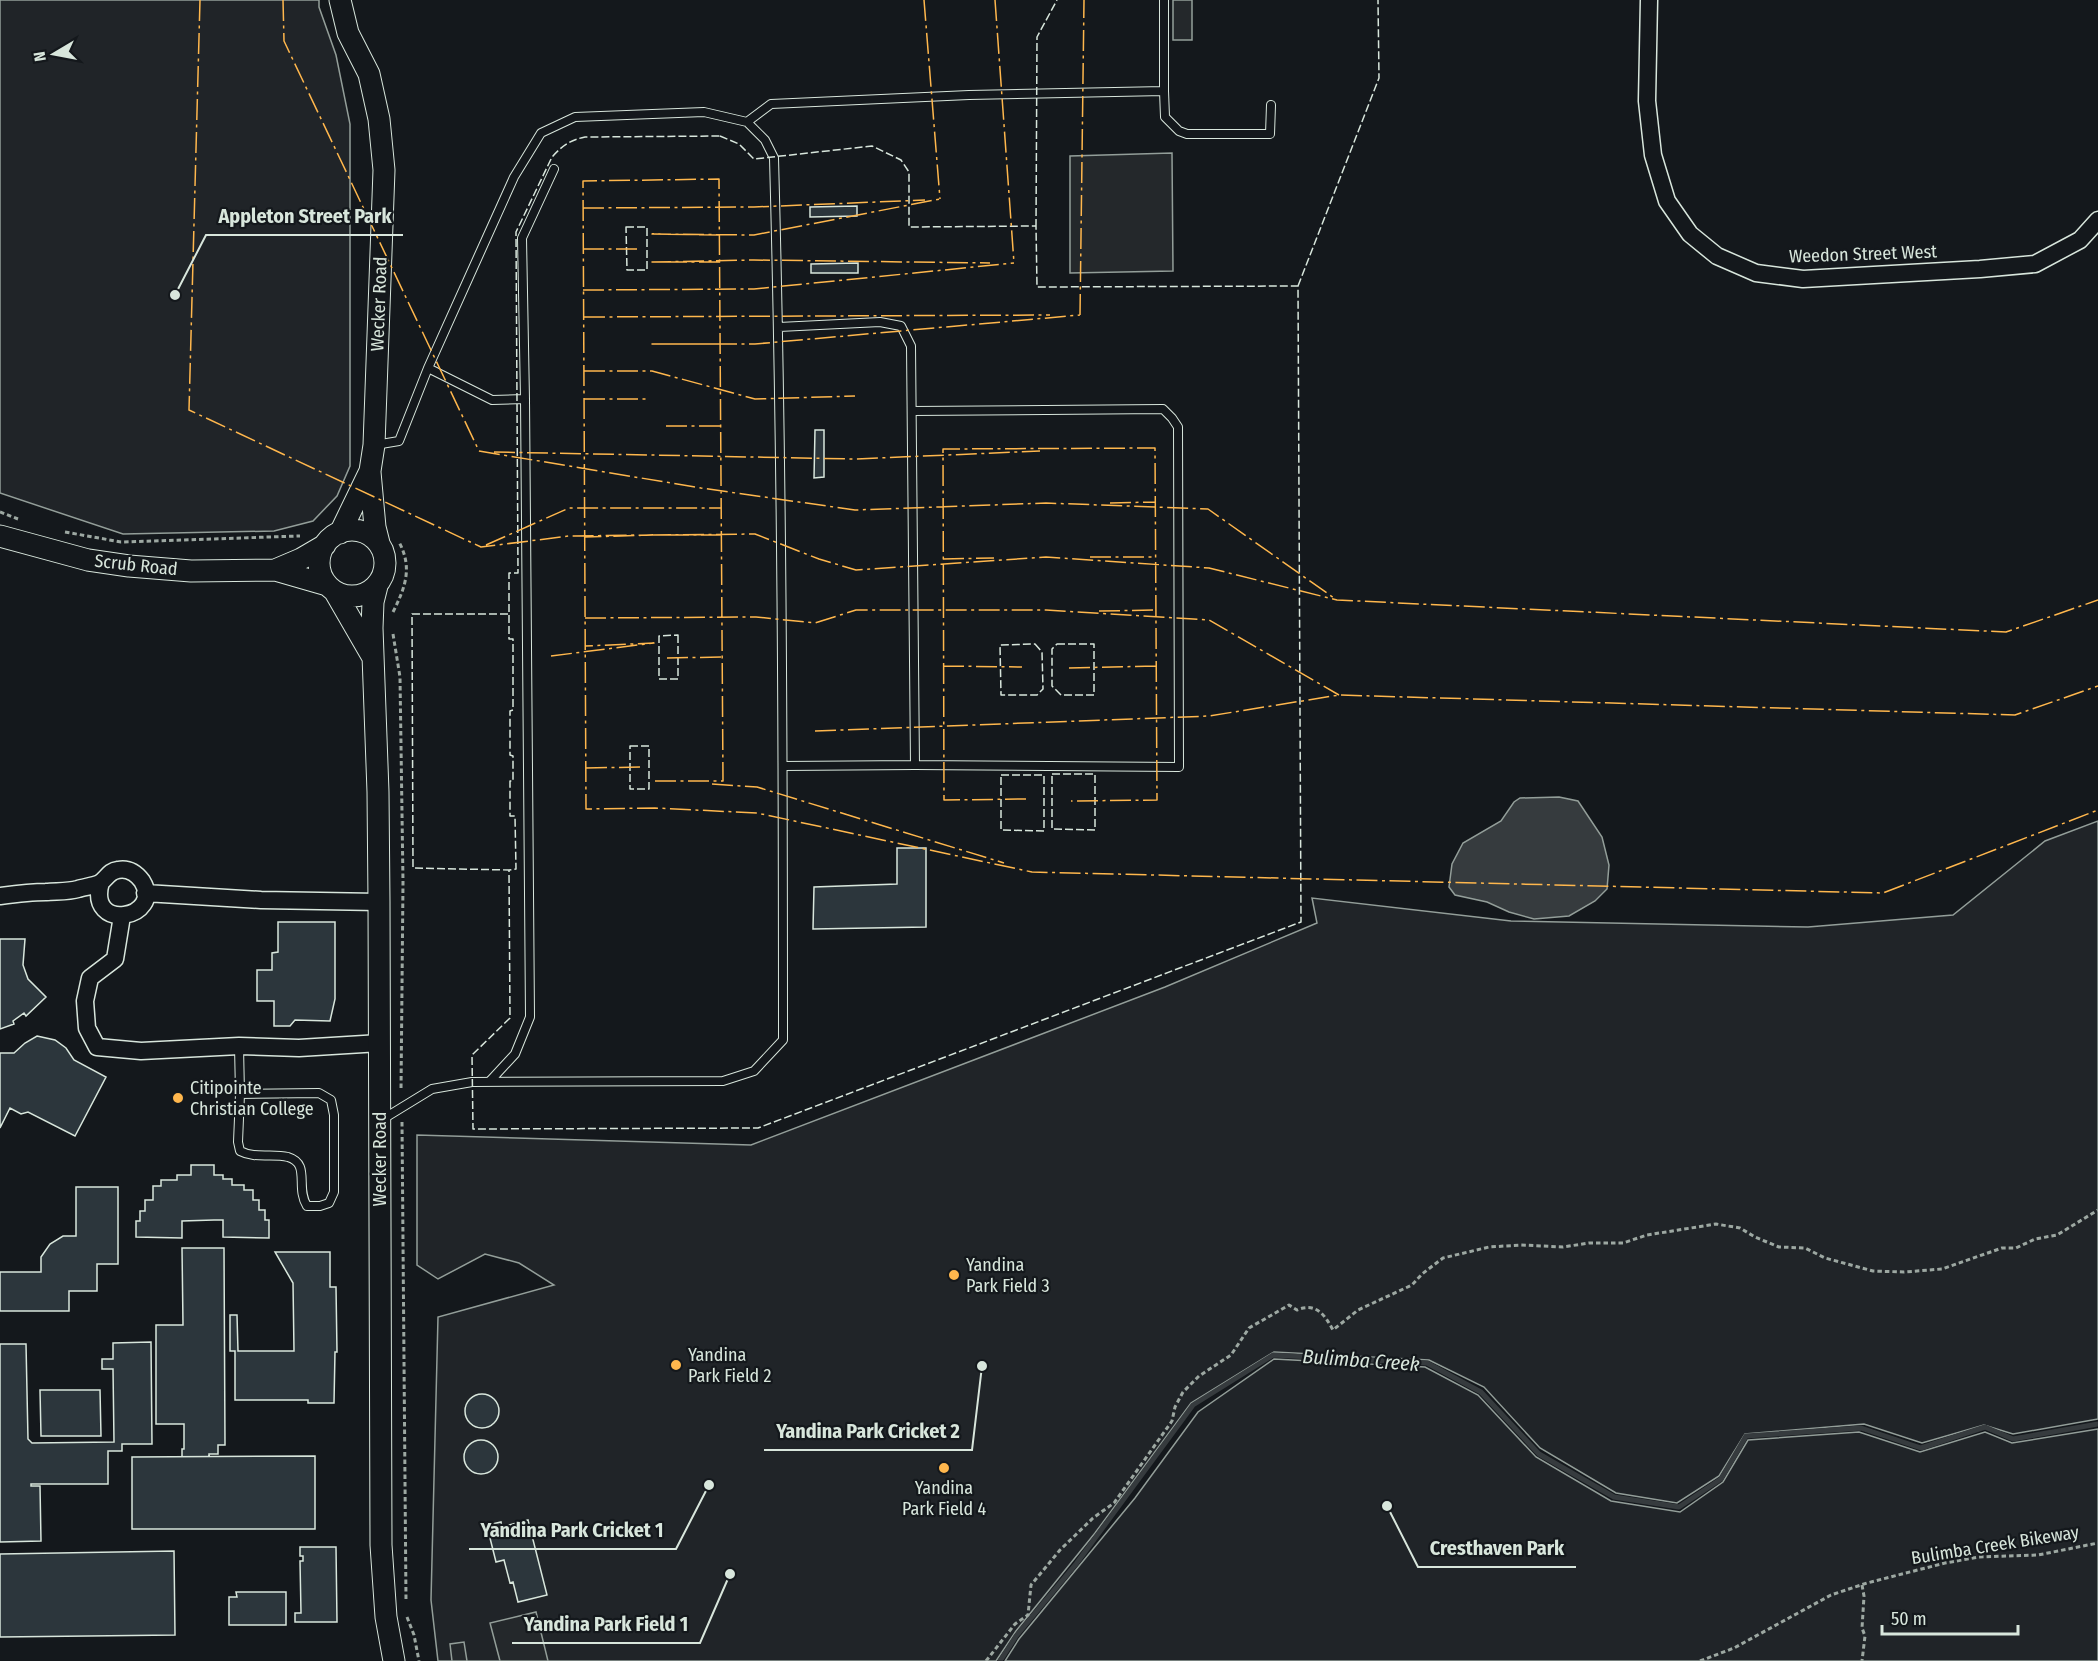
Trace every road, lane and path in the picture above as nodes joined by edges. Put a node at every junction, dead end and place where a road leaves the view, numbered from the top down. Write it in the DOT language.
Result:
graph roads {
  1 [pos="340,0"];
  2 [pos="1164,0"];
  3 [pos="1649,0"];
  4 [pos="1164,91"];
  5 [pos="1271,105"];
  6 [pos="747,122"];
  7 [pos="554,169"];
  8 [pos="2098,220"];
  9 [pos="779,327"];
  10 [pos="428,368"];
  11 [pos="525,399"];
  12 [pos="912,411"];
  13 [pos="374,445"];
  14 [pos="370,471"];
  15 [pos="0,512"];
  16 [pos="21,520"];
  17 [pos="65,532"];
  18 [pos="0,536"];
  19 [pos="281,537"];
  20 [pos="333,539"];
  21 [pos="379,543"];
  22 [pos="275,570"];
  23 [pos="377,586"];
  24 [pos="331,588"];
  25 [pos="372,657"];
  26 [pos="915,765"];
  27 [pos="783,766"];
  28 [pos="101,882"];
  29 [pos="145,893"];
  30 [pos="0,896"];
  31 [pos="379,902"];
  32 [pos="122,916"];
  33 [pos="380,1043"];
  34 [pos="239,1046"];
  35 [pos="490,1081"];
  36 [pos="240,1094"];
  37 [pos="380,1121"];
  38 [pos="2098,1210"];
  39 [pos="2098,1543"];
  40 [pos="1862,1585"];
  41 [pos="394,1661"];
  42 [pos="986,1661"];
  43 [pos="1700,1661"];
  44 [pos="1862,1661"];
  1 -- 13 [label="street, Wecker Road"];
  2 -- 4 [label="lane"];
  3 -- 8 [label="street, Weedon Street West"];
  4 -- 5 [label="lane"];
  4 -- 6 [label="lane"];
  6 -- 9 [label="lane"];
  6 -- 10 [label="lane"];
  7 -- 11 [label="lane"];
  9 -- 12 [label="lane"];
  9 -- 27 [label="lane"];
  10 -- 11 [label="lane"];
  10 -- 13 [label="lane"];
  11 -- 35 [label="lane"];
  12 -- 26 [label="lane"];
  12 -- 26 [label="lane"];
  13 -- 14 [label="street, Wecker Road"];
  14 -- 20 [label="street, Wecker Road"];
  14 -- 21 [label="street, Wecker Road"];
  15 -- 16 [label="path"];
  17 -- 19 [label="path"];
  18 -- 22 [label="street, Scrub Road"];
  20 -- 21 [label="street"];
  20 -- 22 [label="street, Scrub Road"];
  20 -- 24 [label="street, Wecker Road"];
  21 -- 23 [label="street, Wecker Road"];
  22 -- 24 [label="street, Scrub Road"];
  23 -- 24 [label="street"];
  23 -- 25 [label="street, Wecker Road"];
  24 -- 25 [label="street, Wecker Road"];
  25 -- 31 [label="street, Wecker Road"];
  26 -- 27 [label="lane"];
  27 -- 35 [label="lane"];
  28 -- 29 [label="street"];
  28 -- 30 [label="street"];
  28 -- 32 [label="street"];
  29 -- 31 [label="street"];
  29 -- 32 [label="street"];
  31 -- 33 [label="street, Wecker Road"];
  32 -- 34 [label="street"];
  33 -- 34 [label="street"];
  33 -- 37 [label="street, Wecker Road"];
  34 -- 36 [label="lane"];
  35 -- 37 [label="lane"];
  36 -- 36 [label="lane"];
  37 -- 41 [label="street, Wecker Road"];
  38 -- 42 [label="path"];
  39 -- 40 [label="path, Bulimba Creek Bikeway"];
  40 -- 43 [label="path, Bulimba Creek Bikeway"];
  40 -- 44 [label="path"];
}
